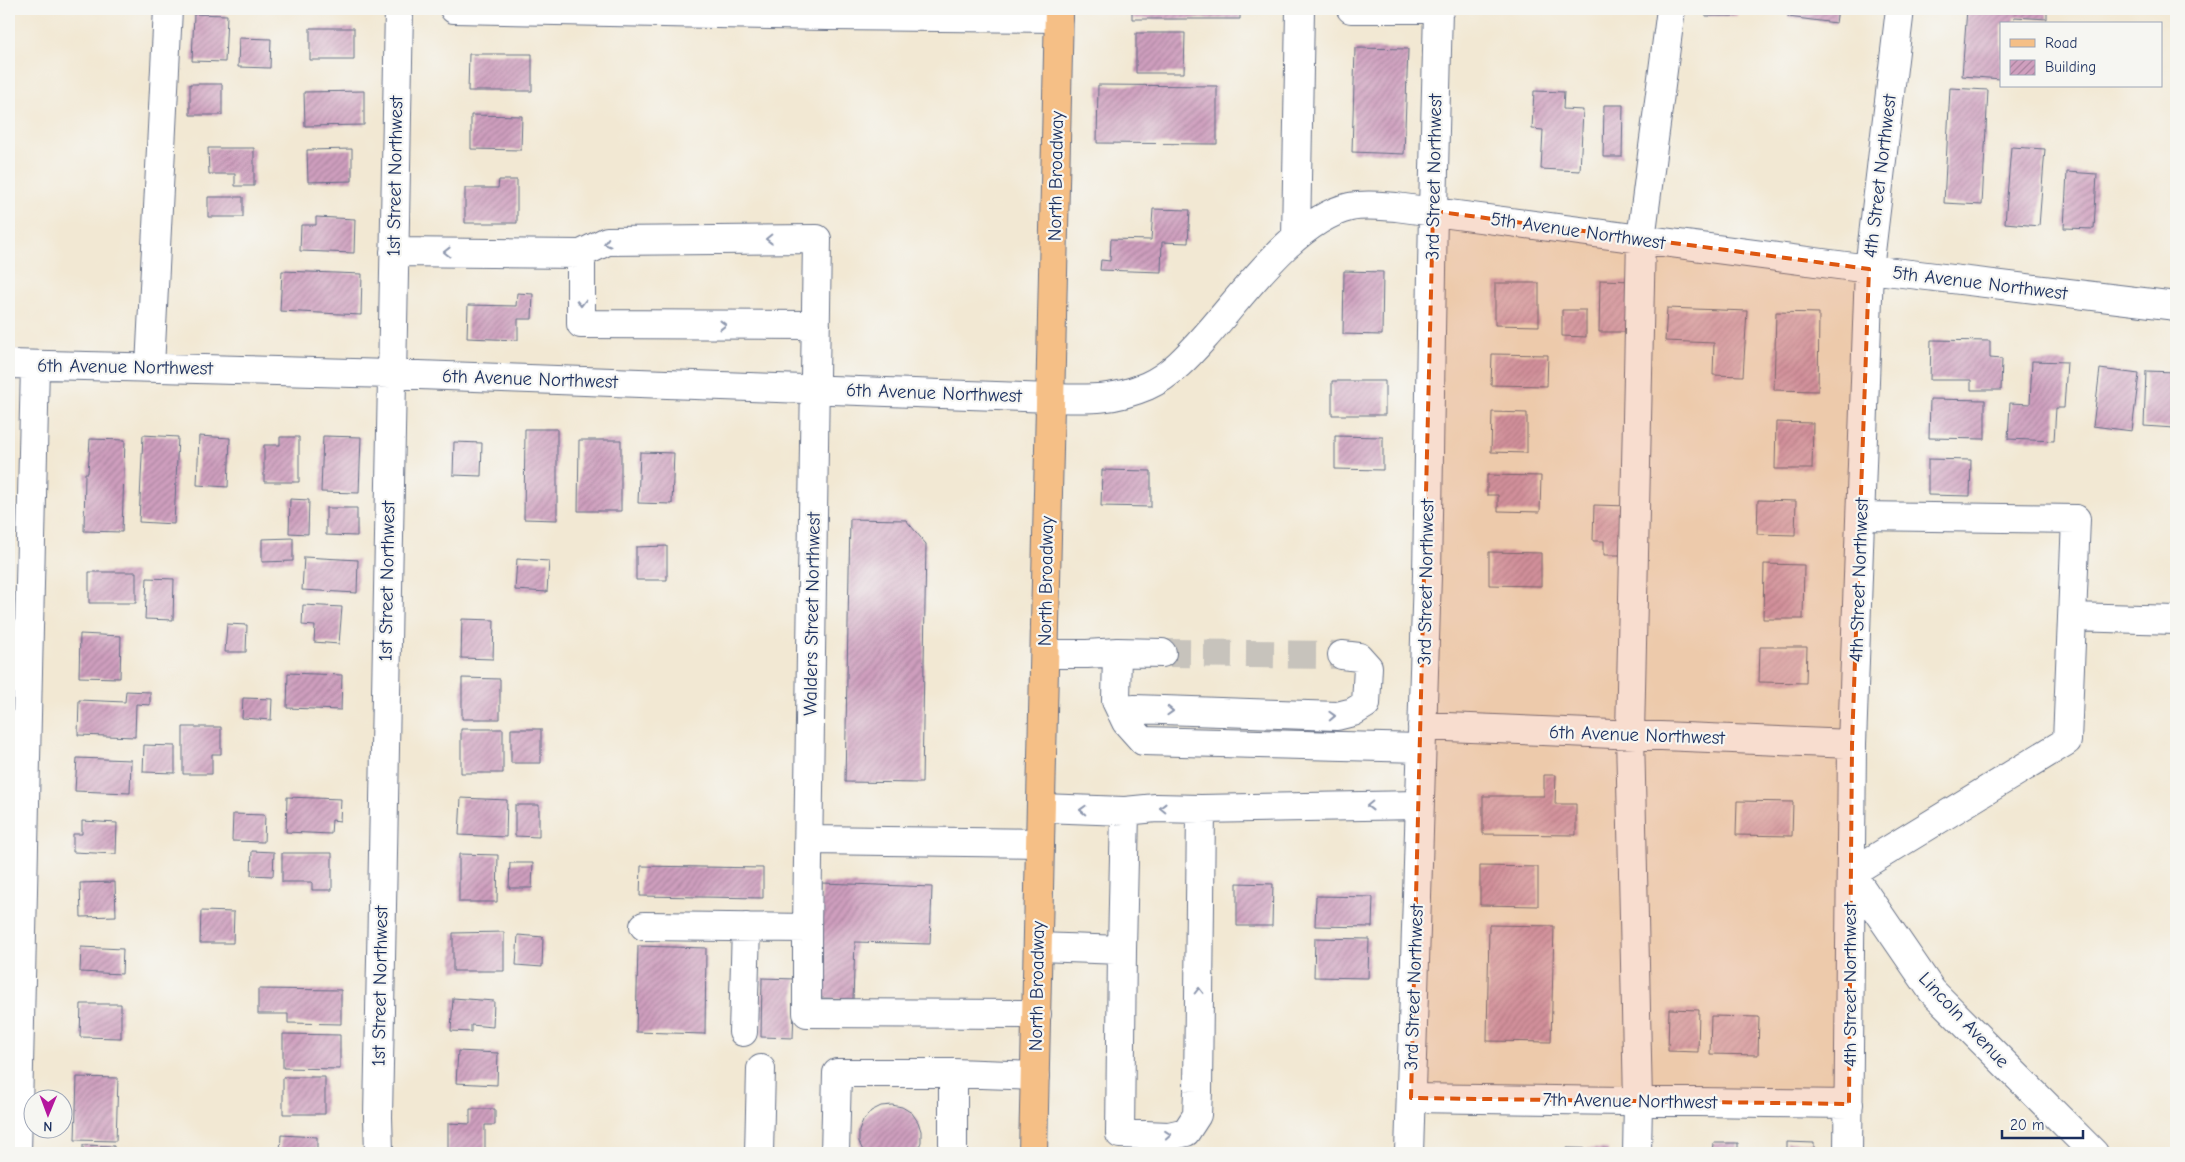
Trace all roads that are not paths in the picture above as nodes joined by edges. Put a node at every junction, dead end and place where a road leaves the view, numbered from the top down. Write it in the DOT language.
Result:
graph roads {
  1 [pos="168,9"];
  2 [pos="399,9"];
  3 [pos="454,9"];
  4 [pos="1300,9"];
  5 [pos="1351,9"];
  6 [pos="1671,9"];
  7 [pos="1900,9"];
  8 [pos="1439,10"];
  9 [pos="827,13"];
  10 [pos="1059,13"];
  11 [pos="1432,211"];
  12 [pos="1296,238"];
  13 [pos="1641,239"];
  14 [pos="394,252"];
  15 [pos="581,254"];
  16 [pos="1869,269"];
  17 [pos="2176,306"];
  18 [pos="816,325"];
  19 [pos="22,364"];
  20 [pos="150,368"];
  21 [pos="391,374"];
  22 [pos="816,389"];
  23 [pos="1050,398"];
  24 [pos="1862,516"];
  25 [pos="2072,617"];
  26 [pos="2176,620"];
  27 [pos="1117,652"];
  28 [pos="1162,653"];
  29 [pos="1045,654"];
  30 [pos="1342,655"];
  31 [pos="1121,712"];
  32 [pos="1630,734"];
  33 [pos="1421,737"];
  34 [pos="1852,744"];
  35 [pos="1419,805"];
  36 [pos="1041,808"];
  37 [pos="1200,809"];
  38 [pos="1126,811"];
  39 [pos="809,840"];
  40 [pos="1040,843"];
  41 [pos="1851,873"];
  42 [pos="644,926"];
  43 [pos="746,927"];
  44 [pos="807,928"];
  45 [pos="1038,948"];
  46 [pos="1122,950"];
  47 [pos="1037,1014"];
  48 [pos="743,1032"];
  49 [pos="761,1069"];
  50 [pos="14,1073"];
  51 [pos="953,1073"];
  52 [pos="1035,1076"];
  53 [pos="1411,1098"];
  54 [pos="1638,1102"];
  55 [pos="1849,1104"];
  56 [pos="16,1153"];
  57 [pos="379,1153"];
  58 [pos="759,1153"];
  59 [pos="834,1153"];
  60 [pos="953,1153"];
  61 [pos="1034,1153"];
  62 [pos="1409,1153"];
  63 [pos="1637,1153"];
  64 [pos="1848,1153"];
  65 [pos="2094,1153"];
  1 -- 20 [label="street"];
  2 -- 14 [label="street, 1st Street Northwest"];
  3 -- 9 [label="street"];
  4 -- 12 [label="street"];
  5 -- 8 [label="street"];
  6 -- 13 [label="street"];
  7 -- 16 [label="street, 4th Street Northwest"];
  8 -- 11 [label="street, 3rd Street Northwest"];
  9 -- 10 [label="street"];
  10 -- 23 [label="main road, North Broadway"];
  11 -- 12 [label="street, 5th Avenue Northwest"];
  11 -- 13 [label="street, 5th Avenue Northwest"];
  11 -- 33 [label="street, 3rd Street Northwest"];
  12 -- 23 [label="street, 5th Avenue Northwest"];
  13 -- 16 [label="street, 5th Avenue Northwest"];
  13 -- 32 [label="street"];
  15 -- 14 [label="street, one-way"];
  14 -- 21 [label="street, 1st Street Northwest"];
  15 -- 18 [label="street, one-way"];
  18 -- 15 [label="street, Walders Street Northwest, one-way"];
  16 -- 17 [label="street, 5th Avenue Northwest"];
  16 -- 24 [label="street, 4th Street Northwest"];
  18 -- 22 [label="street, Walders Street Northwest"];
  19 -- 20 [label="street, 6th Avenue Northwest"];
  19 -- 50 [label="street"];
  20 -- 21 [label="street, 6th Avenue Northwest"];
  21 -- 22 [label="street, 6th Avenue Northwest"];
  21 -- 57 [label="street, 1st Street Northwest"];
  22 -- 23 [label="street, 6th Avenue Northwest"];
  22 -- 39 [label="street, Walders Street Northwest"];
  23 -- 29 [label="main road, North Broadway"];
  24 -- 25 [label="street"];
  24 -- 34 [label="street, 4th Street Northwest"];
  25 -- 26 [label="street"];
  25 -- 41 [label="street"];
  27 -- 28 [label="street"];
  27 -- 29 [label="street"];
  27 -- 31 [label="street"];
  29 -- 36 [label="main road, North Broadway"];
  31 -- 30 [label="street, one-way"];
  31 -- 33 [label="street, 6th Avenue Northwest"];
  32 -- 33 [label="street, 6th Avenue Northwest"];
  32 -- 34 [label="street, 6th Avenue Northwest"];
  32 -- 54 [label="street"];
  33 -- 35 [label="street, 3rd Street Northwest"];
  34 -- 41 [label="street, 4th Street Northwest"];
  35 -- 37 [label="street, one-way"];
  35 -- 53 [label="street, 3rd Street Northwest"];
  38 -- 36 [label="street, one-way"];
  36 -- 40 [label="main road, North Broadway"];
  37 -- 38 [label="street, one-way"];
  46 -- 37 [label="street, one-way"];
  38 -- 46 [label="street"];
  39 -- 40 [label="street"];
  39 -- 44 [label="street, Walders Street Northwest"];
  40 -- 45 [label="main road, North Broadway"];
  41 -- 55 [label="street, 4th Street Northwest"];
  41 -- 65 [label="street, Lincoln Avenue"];
  42 -- 43 [label="street"];
  43 -- 44 [label="street"];
  43 -- 48 [label="street"];
  44 -- 47 [label="street, Walders Street Northwest"];
  45 -- 46 [label="street"];
  45 -- 47 [label="main road, North Broadway"];
  47 -- 52 [label="main road, North Broadway"];
  49 -- 58 [label="street"];
  50 -- 56 [label="street"];
  51 -- 52 [label="street"];
  51 -- 59 [label="street"];
  51 -- 60 [label="street"];
  52 -- 61 [label="main road, North Broadway"];
  53 -- 54 [label="street, 7th Avenue Northwest"];
  53 -- 62 [label="street, 3rd Street Northwest"];
  54 -- 55 [label="street, 7th Avenue Northwest"];
  54 -- 63 [label="street"];
  55 -- 64 [label="street, 4th Street Northwest"];
}
